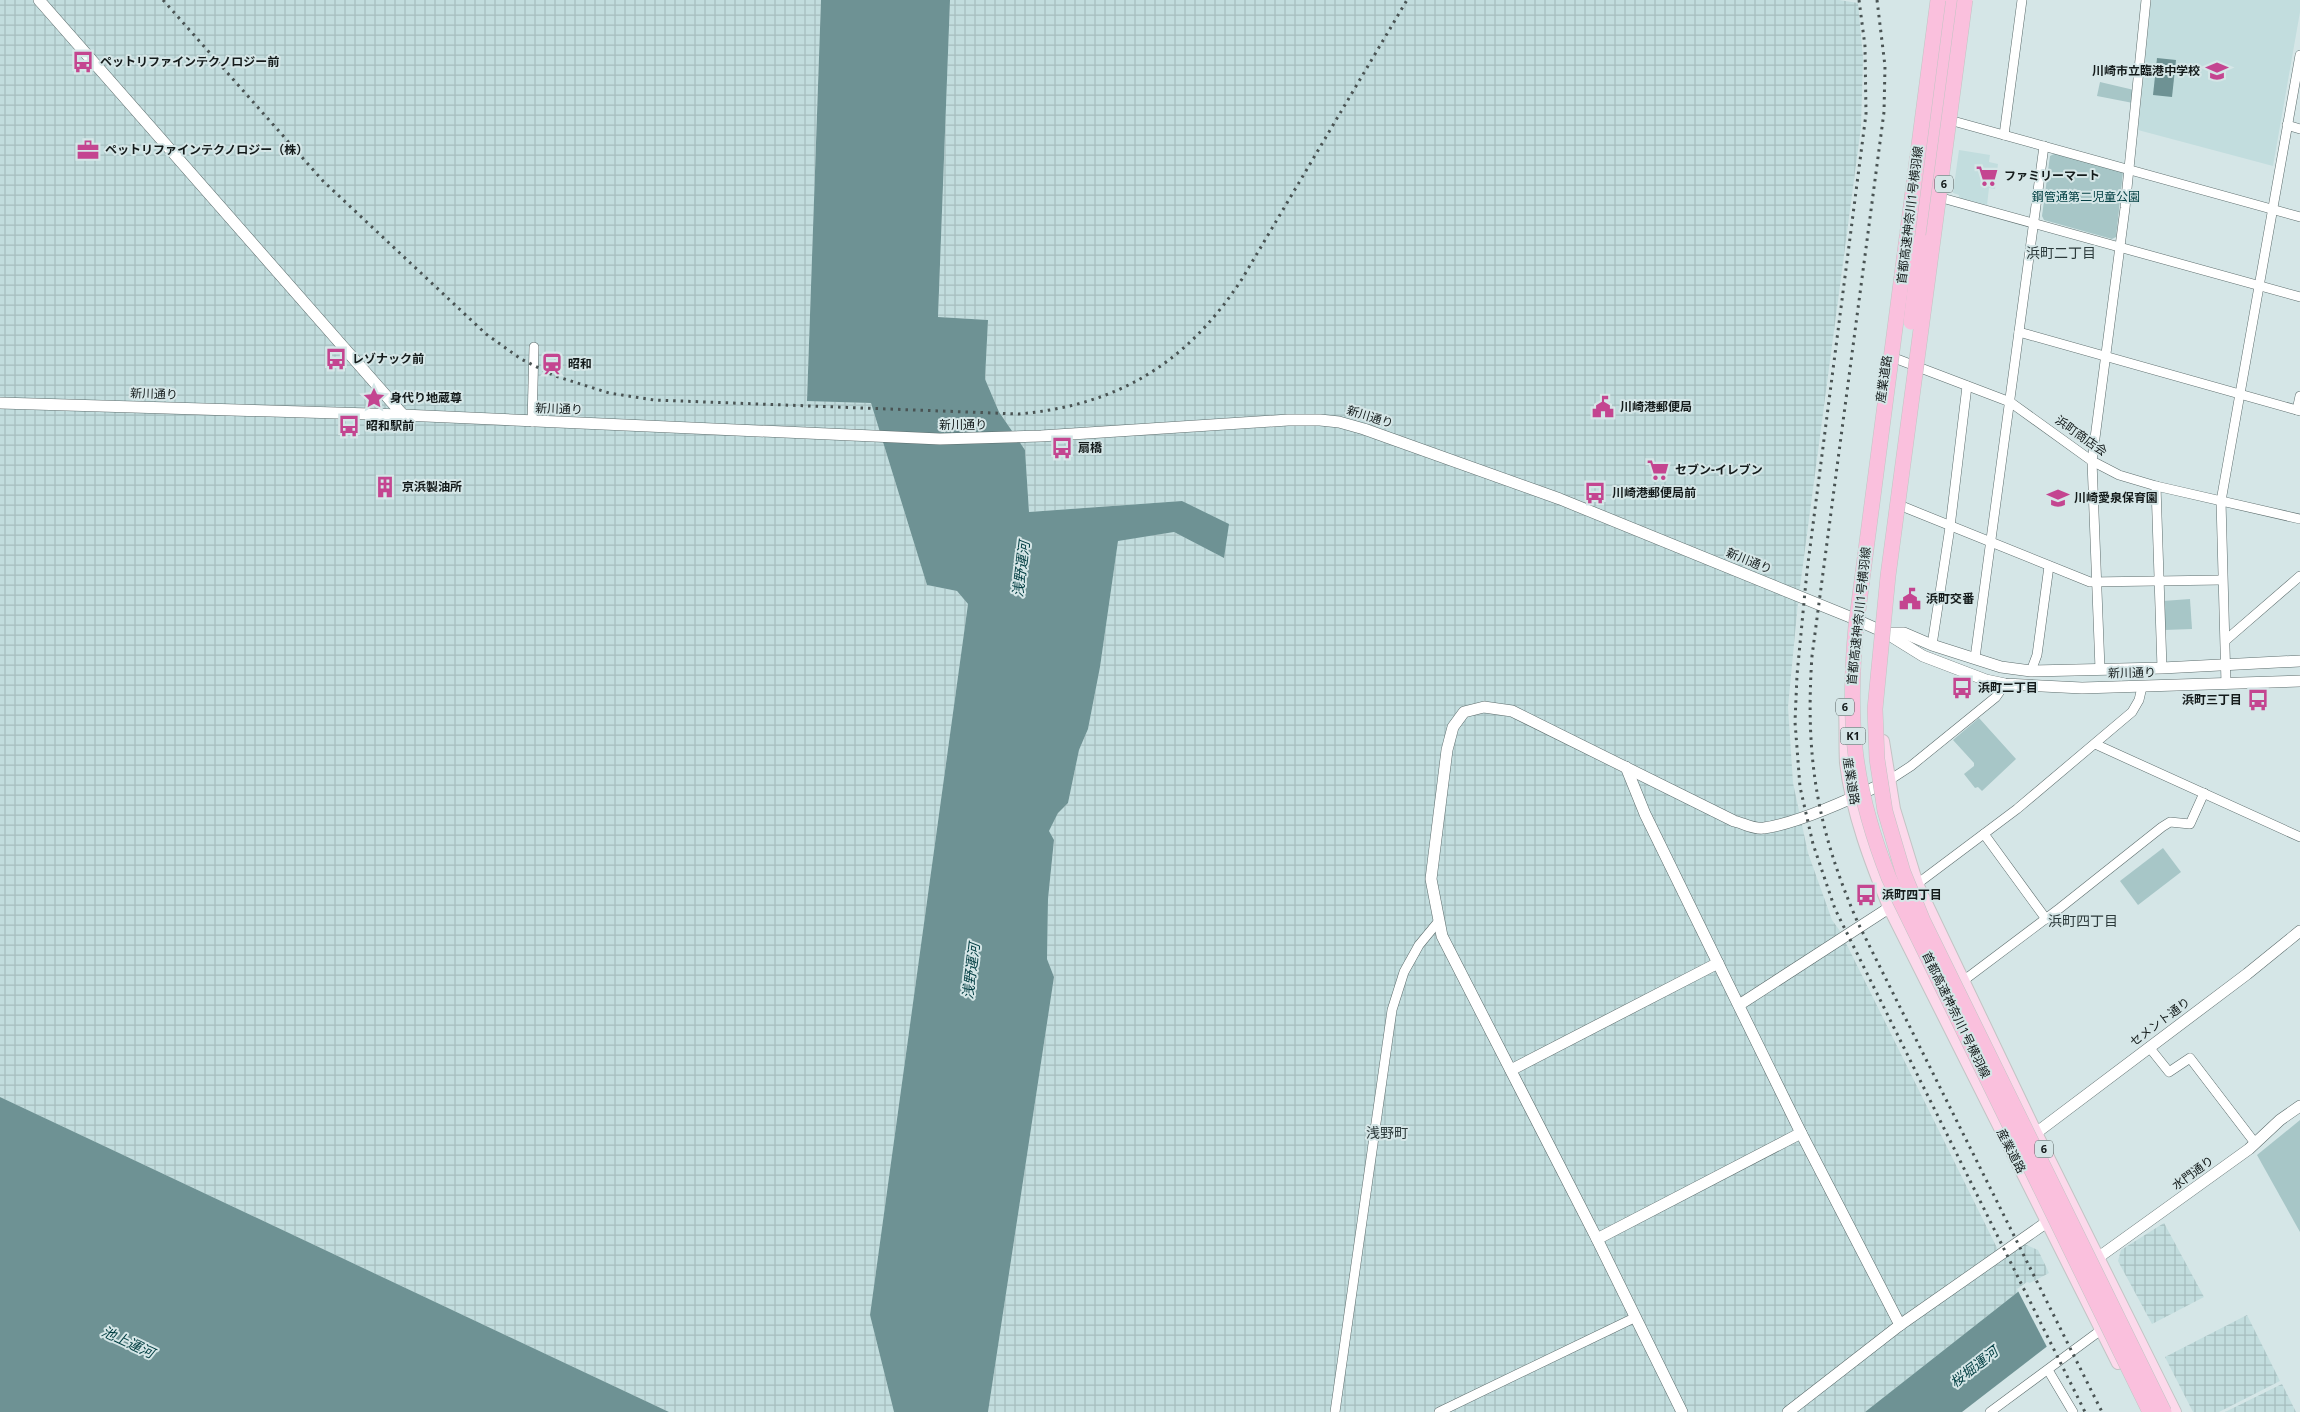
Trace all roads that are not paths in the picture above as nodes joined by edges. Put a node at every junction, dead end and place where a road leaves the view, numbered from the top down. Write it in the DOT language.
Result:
graph roads {
  1 [pos="39,0"];
  2 [pos="1937,0"];
  3 [pos="1951,0"];
  4 [pos="1964,0"];
  5 [pos="2022,0"];
  6 [pos="2146,0"];
  7 [pos="2300,55"];
  8 [pos="1953,121"];
  9 [pos="2287,125"];
  10 [pos="1918,128"];
  11 [pos="2300,129"];
  12 [pos="2004,134"];
  13 [pos="2044,146"];
  14 [pos="2130,169"];
  15 [pos="1942,198"];
  16 [pos="2272,208"];
  17 [pos="2300,217"];
  18 [pos="2035,224"];
  19 [pos="1918,241"];
  20 [pos="2120,247"];
  21 [pos="2258,285"];
  22 [pos="2300,297"];
  23 [pos="2019,332"];
  24 [pos="534,348"];
  25 [pos="1887,356"];
  26 [pos="2105,357"];
  27 [pos="1921,368"];
  28 [pos="1967,386"];
  29 [pos="2239,394"];
  30 [pos="2300,396"];
  31 [pos="2010,402"];
  32 [pos="0,403"];
  33 [pos="2298,411"];
  34 [pos="403,415"];
  35 [pos="532,422"];
  36 [pos="2092,461"];
  37 [pos="2156,486"];
  38 [pos="2221,501"];
  39 [pos="1904,506"];
  40 [pos="2300,519"];
  41 [pos="1950,527"];
  42 [pos="1991,542"];
  43 [pos="1864,563"];
  44 [pos="2050,566"];
  45 [pos="1888,576"];
  46 [pos="2300,576"];
  47 [pos="2222,580"];
  48 [pos="2159,582"];
  49 [pos="2096,583"];
  50 [pos="2296,584"];
  51 [pos="1850,617"];
  52 [pos="1886,633"];
  53 [pos="2226,640"];
  54 [pos="1932,645"];
  55 [pos="1976,658"];
  56 [pos="2300,661"];
  57 [pos="2226,665"];
  58 [pos="2100,668"];
  59 [pos="2162,668"];
  60 [pos="2031,671"];
  61 [pos="2300,681"];
  62 [pos="2004,684"];
  63 [pos="2226,684"];
  64 [pos="2142,686"];
  65 [pos="2095,744"];
  66 [pos="1626,767"];
  67 [pos="1888,781"];
  68 [pos="2204,793"];
  69 [pos="1853,798"];
  70 [pos="1984,834"];
  71 [pos="2300,836"];
  72 [pos="1918,884"];
  73 [pos="1890,909"];
  74 [pos="2046,919"];
  75 [pos="1438,922"];
  76 [pos="2300,931"];
  77 [pos="1718,963"];
  78 [pos="1963,981"];
  79 [pos="1739,1005"];
  80 [pos="2149,1047"];
  81 [pos="1511,1070"];
  82 [pos="2300,1106"];
  83 [pos="1801,1133"];
  84 [pos="2036,1133"];
  85 [pos="2256,1143"];
  86 [pos="2047,1222"];
  87 [pos="1597,1239"];
  88 [pos="2099,1258"];
  89 [pos="2073,1274"];
  90 [pos="1634,1318"];
  91 [pos="1900,1325"];
  92 [pos="2101,1330"];
  93 [pos="2048,1370"];
  94 [pos="1334,1412"];
  95 [pos="1440,1412"];
  96 [pos="1682,1412"];
  97 [pos="1788,1412"];
  98 [pos="1990,1412"];
  99 [pos="2073,1412"];
  100 [pos="2142,1412"];
  101 [pos="2150,1412"];
  102 [pos="2164,1412"];
  103 [pos="2175,1412"];
  1 -- 34 [label="street"];
  2 -- 10 [label="main road, 産業道路 / 6"];
  2 -- 43 [label="highway, 首都高速神奈川1号横羽線 / K1, bridge"];
  3 -- 19 [label="highway"];
  4 -- 8 [label="main road, 6"];
  4 -- 45 [label="highway, 首都高速神奈川1号横羽線 / K1, bridge"];
  5 -- 12 [label="street"];
  6 -- 14 [label="street"];
  7 -- 9 [label="street"];
  8 -- 12 [label="street"];
  8 -- 15 [label="main road, 6"];
  9 -- 11 [label="street"];
  9 -- 16 [label="street"];
  10 -- 19 [label="highway"];
  10 -- 25 [label="main road, 産業道路 / 6"];
  12 -- 13 [label="street"];
  13 -- 14 [label="street"];
  13 -- 18 [label="street"];
  14 -- 16 [label="street"];
  14 -- 20 [label="street"];
  15 -- 18 [label="street"];
  15 -- 27 [label="main road, 6"];
  16 -- 17 [label="street"];
  16 -- 21 [label="street"];
  18 -- 20 [label="street"];
  18 -- 23 [label="street"];
  19 -- 43 [label="highway, bridge"];
  19 -- 45 [label="highway, bridge"];
  20 -- 21 [label="street"];
  20 -- 26 [label="street"];
  21 -- 22 [label="street"];
  21 -- 29 [label="street"];
  23 -- 26 [label="street"];
  23 -- 31 [label="street"];
  24 -- 35 [label="street"];
  25 -- 27 [label="street, 浜町商店会"];
  25 -- 51 [label="main road, 産業道路 / 6"];
  26 -- 29 [label="street"];
  26 -- 36 [label="street"];
  27 -- 28 [label="street, 浜町商店会"];
  27 -- 39 [label="main road, 6"];
  28 -- 31 [label="street, 浜町商店会"];
  28 -- 41 [label="street"];
  29 -- 33 [label="street"];
  29 -- 38 [label="street"];
  30 -- 33 [label="street"];
  31 -- 36 [label="street, 浜町商店会"];
  31 -- 42 [label="street"];
  32 -- 34 [label="street, 新川通り"];
  34 -- 35 [label="street, 新川通り"];
  35 -- 51 [label="street, 新川通り"];
  36 -- 37 [label="street, 浜町商店会"];
  36 -- 49 [label="street"];
  37 -- 38 [label="street, 浜町商店会"];
  37 -- 48 [label="street"];
  38 -- 40 [label="street, 浜町商店会"];
  38 -- 47 [label="street"];
  39 -- 41 [label="street"];
  39 -- 52 [label="main road, 6"];
  41 -- 42 [label="street"];
  41 -- 54 [label="street"];
  42 -- 44 [label="street"];
  42 -- 55 [label="street"];
  43 -- 101 [label="highway, 首都高速神奈川1号横羽線 / K1, bridge"];
  44 -- 49 [label="street"];
  44 -- 60 [label="street"];
  45 -- 102 [label="highway, 首都高速神奈川1号横羽線 / K1, bridge"];
  46 -- 50 [label="street"];
  47 -- 48 [label="street"];
  47 -- 53 [label="street"];
  48 -- 49 [label="street"];
  48 -- 59 [label="street"];
  49 -- 58 [label="street"];
  50 -- 53 [label="street"];
  51 -- 52 [label="street, 新川通り"];
  51 -- 69 [label="main road, 産業道路 / 6"];
  52 -- 54 [label="street, 新川通り"];
  52 -- 62 [label="street, 新川通り"];
  52 -- 67 [label="main road, 6"];
  53 -- 57 [label="street"];
  54 -- 55 [label="street, 新川通り"];
  55 -- 60 [label="street, 新川通り"];
  56 -- 57 [label="street, 新川通り"];
  57 -- 59 [label="street, 新川通り"];
  57 -- 63 [label="street"];
  58 -- 59 [label="street, 新川通り"];
  58 -- 60 [label="street, 新川通り"];
  61 -- 63 [label="street, 新川通り"];
  62 -- 64 [label="street, 新川通り"];
  62 -- 67 [label="street"];
  63 -- 64 [label="street, 新川通り"];
  64 -- 65 [label="street"];
  65 -- 68 [label="street"];
  65 -- 70 [label="street"];
  66 -- 69 [label="street"];
  66 -- 75 [label="street"];
  66 -- 77 [label="street"];
  67 -- 69 [label="street"];
  67 -- 72 [label="main road, 6"];
  68 -- 71 [label="street"];
  68 -- 74 [label="street"];
  69 -- 73 [label="main road, 産業道路 / 6"];
  70 -- 72 [label="street"];
  70 -- 74 [label="street"];
  72 -- 73 [label="street"];
  72 -- 78 [label="main road, 6"];
  73 -- 79 [label="street"];
  73 -- 86 [label="main road, 産業道路 / 6"];
  74 -- 78 [label="street"];
  75 -- 81 [label="street"];
  75 -- 94 [label="street"];
  76 -- 80 [label="street, セメント通り"];
  77 -- 79 [label="street"];
  77 -- 81 [label="street"];
  78 -- 84 [label="main road, 6"];
  79 -- 83 [label="street"];
  80 -- 84 [label="street, セメント通り"];
  80 -- 85 [label="street"];
  81 -- 87 [label="street"];
  82 -- 85 [label="street, 水門通り"];
  83 -- 87 [label="street"];
  83 -- 91 [label="street"];
  84 -- 88 [label="main road, 6"];
  85 -- 88 [label="street, 水門通り"];
  86 -- 89 [label="main road, 産業道路 / 6"];
  86 -- 91 [label="street"];
  87 -- 90 [label="street"];
  88 -- 89 [label="street, 水門通り"];
  88 -- 103 [label="main road, 6"];
  89 -- 92 [label="main road, 産業道路 / 6"];
  90 -- 95 [label="street"];
  90 -- 96 [label="street"];
  91 -- 97 [label="street"];
  92 -- 93 [label="street"];
  92 -- 100 [label="main road, 産業道路 / 6"];
  93 -- 98 [label="street"];
  93 -- 99 [label="street"];
}
